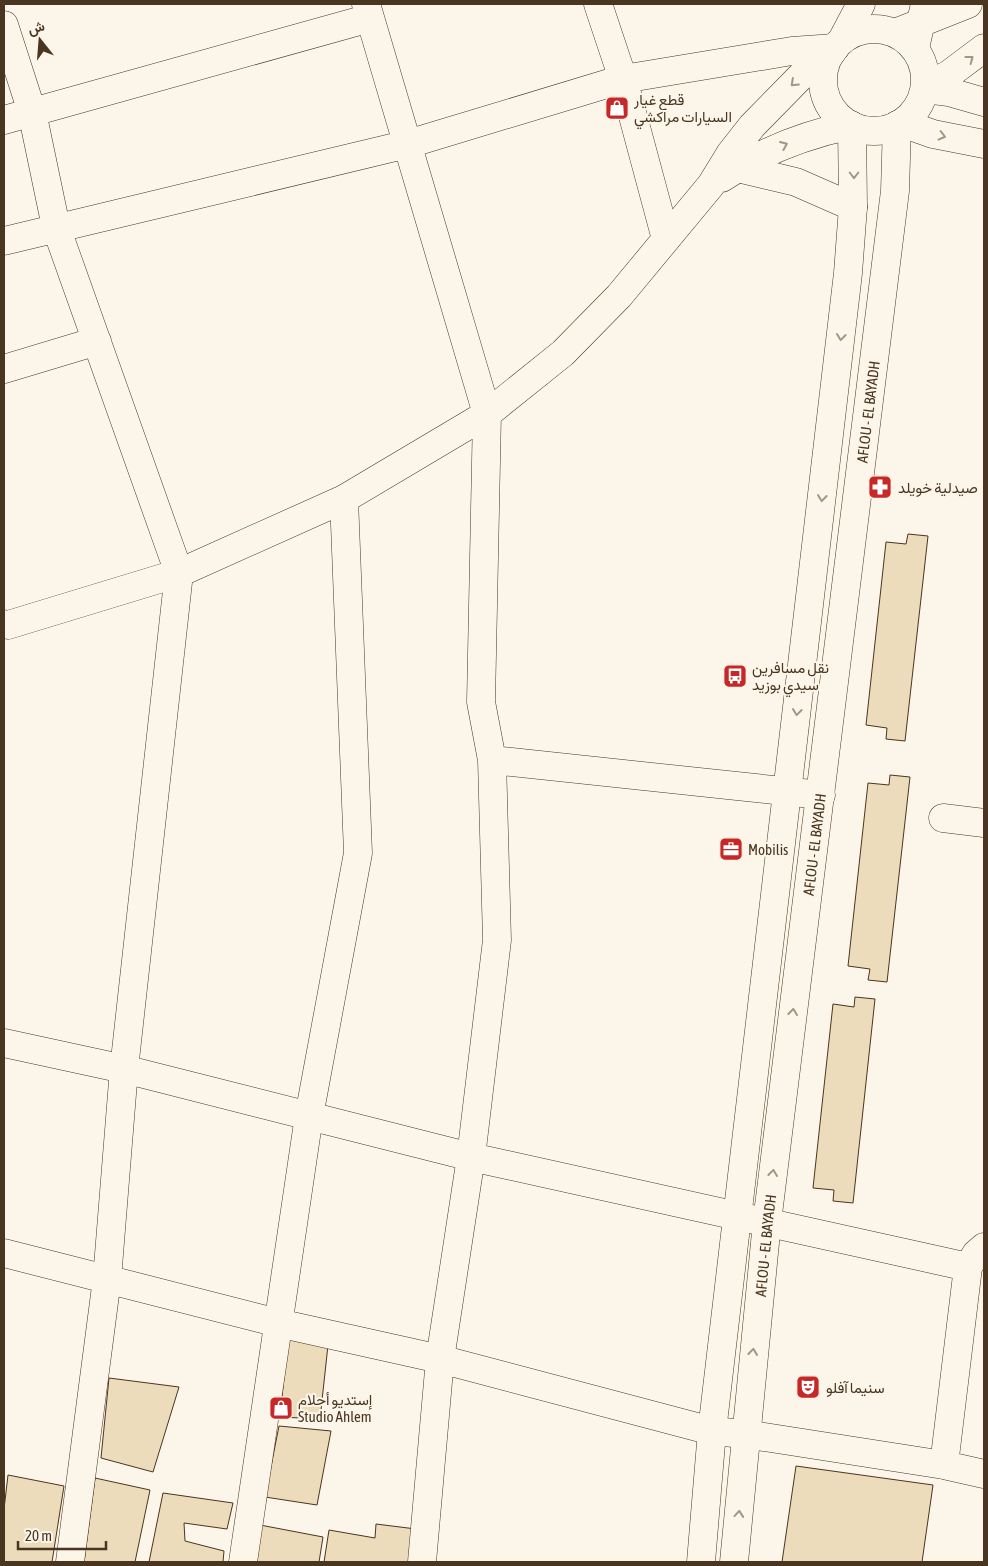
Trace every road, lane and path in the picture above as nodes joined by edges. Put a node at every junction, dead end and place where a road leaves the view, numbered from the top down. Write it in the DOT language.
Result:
graph roads {
  1 [pos="598,4"];
  2 [pos="861,4"];
  3 [pos="968,4"];
  4 [pos="368,11"];
  5 [pos="4,24"];
  6 [pos="914,27"];
  7 [pos="836,46"];
  8 [pos="984,48"];
  9 [pos="623,79"];
  10 [pos="925,88"];
  11 [pos="984,102"];
  12 [pos="32,112"];
  13 [pos="4,120"];
  14 [pos="900,124"];
  15 [pos="852,126"];
  16 [pos="408,144"];
  17 [pos="984,144"];
  18 [pos="737,168"];
  19 [pos="711,186"];
  20 [pos="853,206"];
  21 [pos="56,227"];
  22 [pos="666,239"];
  23 [pos="4,241"];
  24 [pos="97,341"];
  25 [pos="4,369"];
  26 [pos="487,414"];
  27 [pos="344,499"];
  28 [pos="816,552"];
  29 [pos="850,554"];
  30 [pos="179,573"];
  31 [pos="5,631"];
  32 [pos="492,760"];
  33 [pos="788,791"];
  34 [pos="821,795"];
  35 [pos="943,818"];
  36 [pos="984,823"];
  37 [pos="4,1043"];
  38 [pos="124,1069"];
  39 [pos="309,1116"];
  40 [pos="471,1157"];
  41 [pos="739,1214"];
  42 [pos="767,1222"];
  43 [pos="4,1253"];
  44 [pos="976,1257"];
  45 [pos="107,1279"];
  46 [pos="278,1323"];
  47 [pos="440,1359"];
  48 [pos="712,1431"];
  49 [pos="745,1434"];
  50 [pos="944,1465"];
  51 [pos="984,1474"];
  52 [pos="70,1562"];
  53 [pos="244,1562"];
  54 [pos="422,1562"];
  55 [pos="700,1562"];
  56 [pos="734,1562"];
  1 -- 9 [label="street"];
  2 -- 7 [label="street"];
  3 -- 6 [label="street"];
  4 -- 12 [label="street"];
  4 -- 16 [label="street"];
  5 -- 12 [label="street"];
  6 -- 7 [label="street"];
  6 -- 10 [label="street"];
  7 -- 9 [label="street"];
  7 -- 15 [label="street"];
  7 -- 19 [label="street, one-way"];
  10 -- 8 [label="street, one-way"];
  9 -- 16 [label="street"];
  9 -- 22 [label="street"];
  10 -- 11 [label="street"];
  10 -- 14 [label="street"];
  12 -- 13 [label="street"];
  12 -- 21 [label="street"];
  14 -- 15 [label="street"];
  14 -- 17 [label="street, one-way"];
  14 -- 29 [label="street, AFLOU - EL BAYADH"];
  18 -- 15 [label="street, one-way"];
  15 -- 20 [label="street, AFLOU - EL BAYADH, one-way"];
  16 -- 21 [label="street"];
  16 -- 26 [label="street"];
  18 -- 19 [label="street"];
  18 -- 20 [label="street"];
  19 -- 22 [label="street"];
  20 -- 28 [label="street, AFLOU - EL BAYADH, one-way"];
  21 -- 23 [label="street"];
  21 -- 24 [label="street"];
  22 -- 26 [label="street"];
  24 -- 25 [label="street"];
  24 -- 30 [label="street"];
  26 -- 27 [label="street"];
  26 -- 32 [label="street"];
  27 -- 30 [label="street"];
  27 -- 39 [label="street"];
  28 -- 29 [label="street"];
  28 -- 33 [label="street, AFLOU - EL BAYADH, one-way"];
  29 -- 34 [label="street, AFLOU - EL BAYADH"];
  30 -- 31 [label="street"];
  30 -- 38 [label="street"];
  32 -- 33 [label="street"];
  32 -- 40 [label="street"];
  33 -- 34 [label="street"];
  33 -- 41 [label="street, AFLOU - EL BAYADH"];
  42 -- 34 [label="street, AFLOU - EL BAYADH, one-way"];
  35 -- 36 [label="street"];
  37 -- 38 [label="street"];
  38 -- 39 [label="street"];
  38 -- 45 [label="street"];
  39 -- 40 [label="street"];
  39 -- 46 [label="street"];
  40 -- 41 [label="street"];
  40 -- 47 [label="street"];
  41 -- 42 [label="street"];
  41 -- 48 [label="street, AFLOU - EL BAYADH"];
  42 -- 44 [label="street"];
  49 -- 42 [label="street, AFLOU - EL BAYADH, one-way"];
  43 -- 45 [label="street"];
  44 -- 50 [label="street"];
  45 -- 46 [label="street"];
  45 -- 52 [label="street"];
  46 -- 47 [label="street"];
  46 -- 53 [label="street"];
  47 -- 48 [label="street"];
  47 -- 54 [label="street"];
  48 -- 49 [label="street"];
  48 -- 55 [label="street, AFLOU - EL BAYADH"];
  49 -- 50 [label="street"];
  56 -- 49 [label="street, AFLOU - EL BAYADH, one-way"];
  50 -- 51 [label="street"];
}
